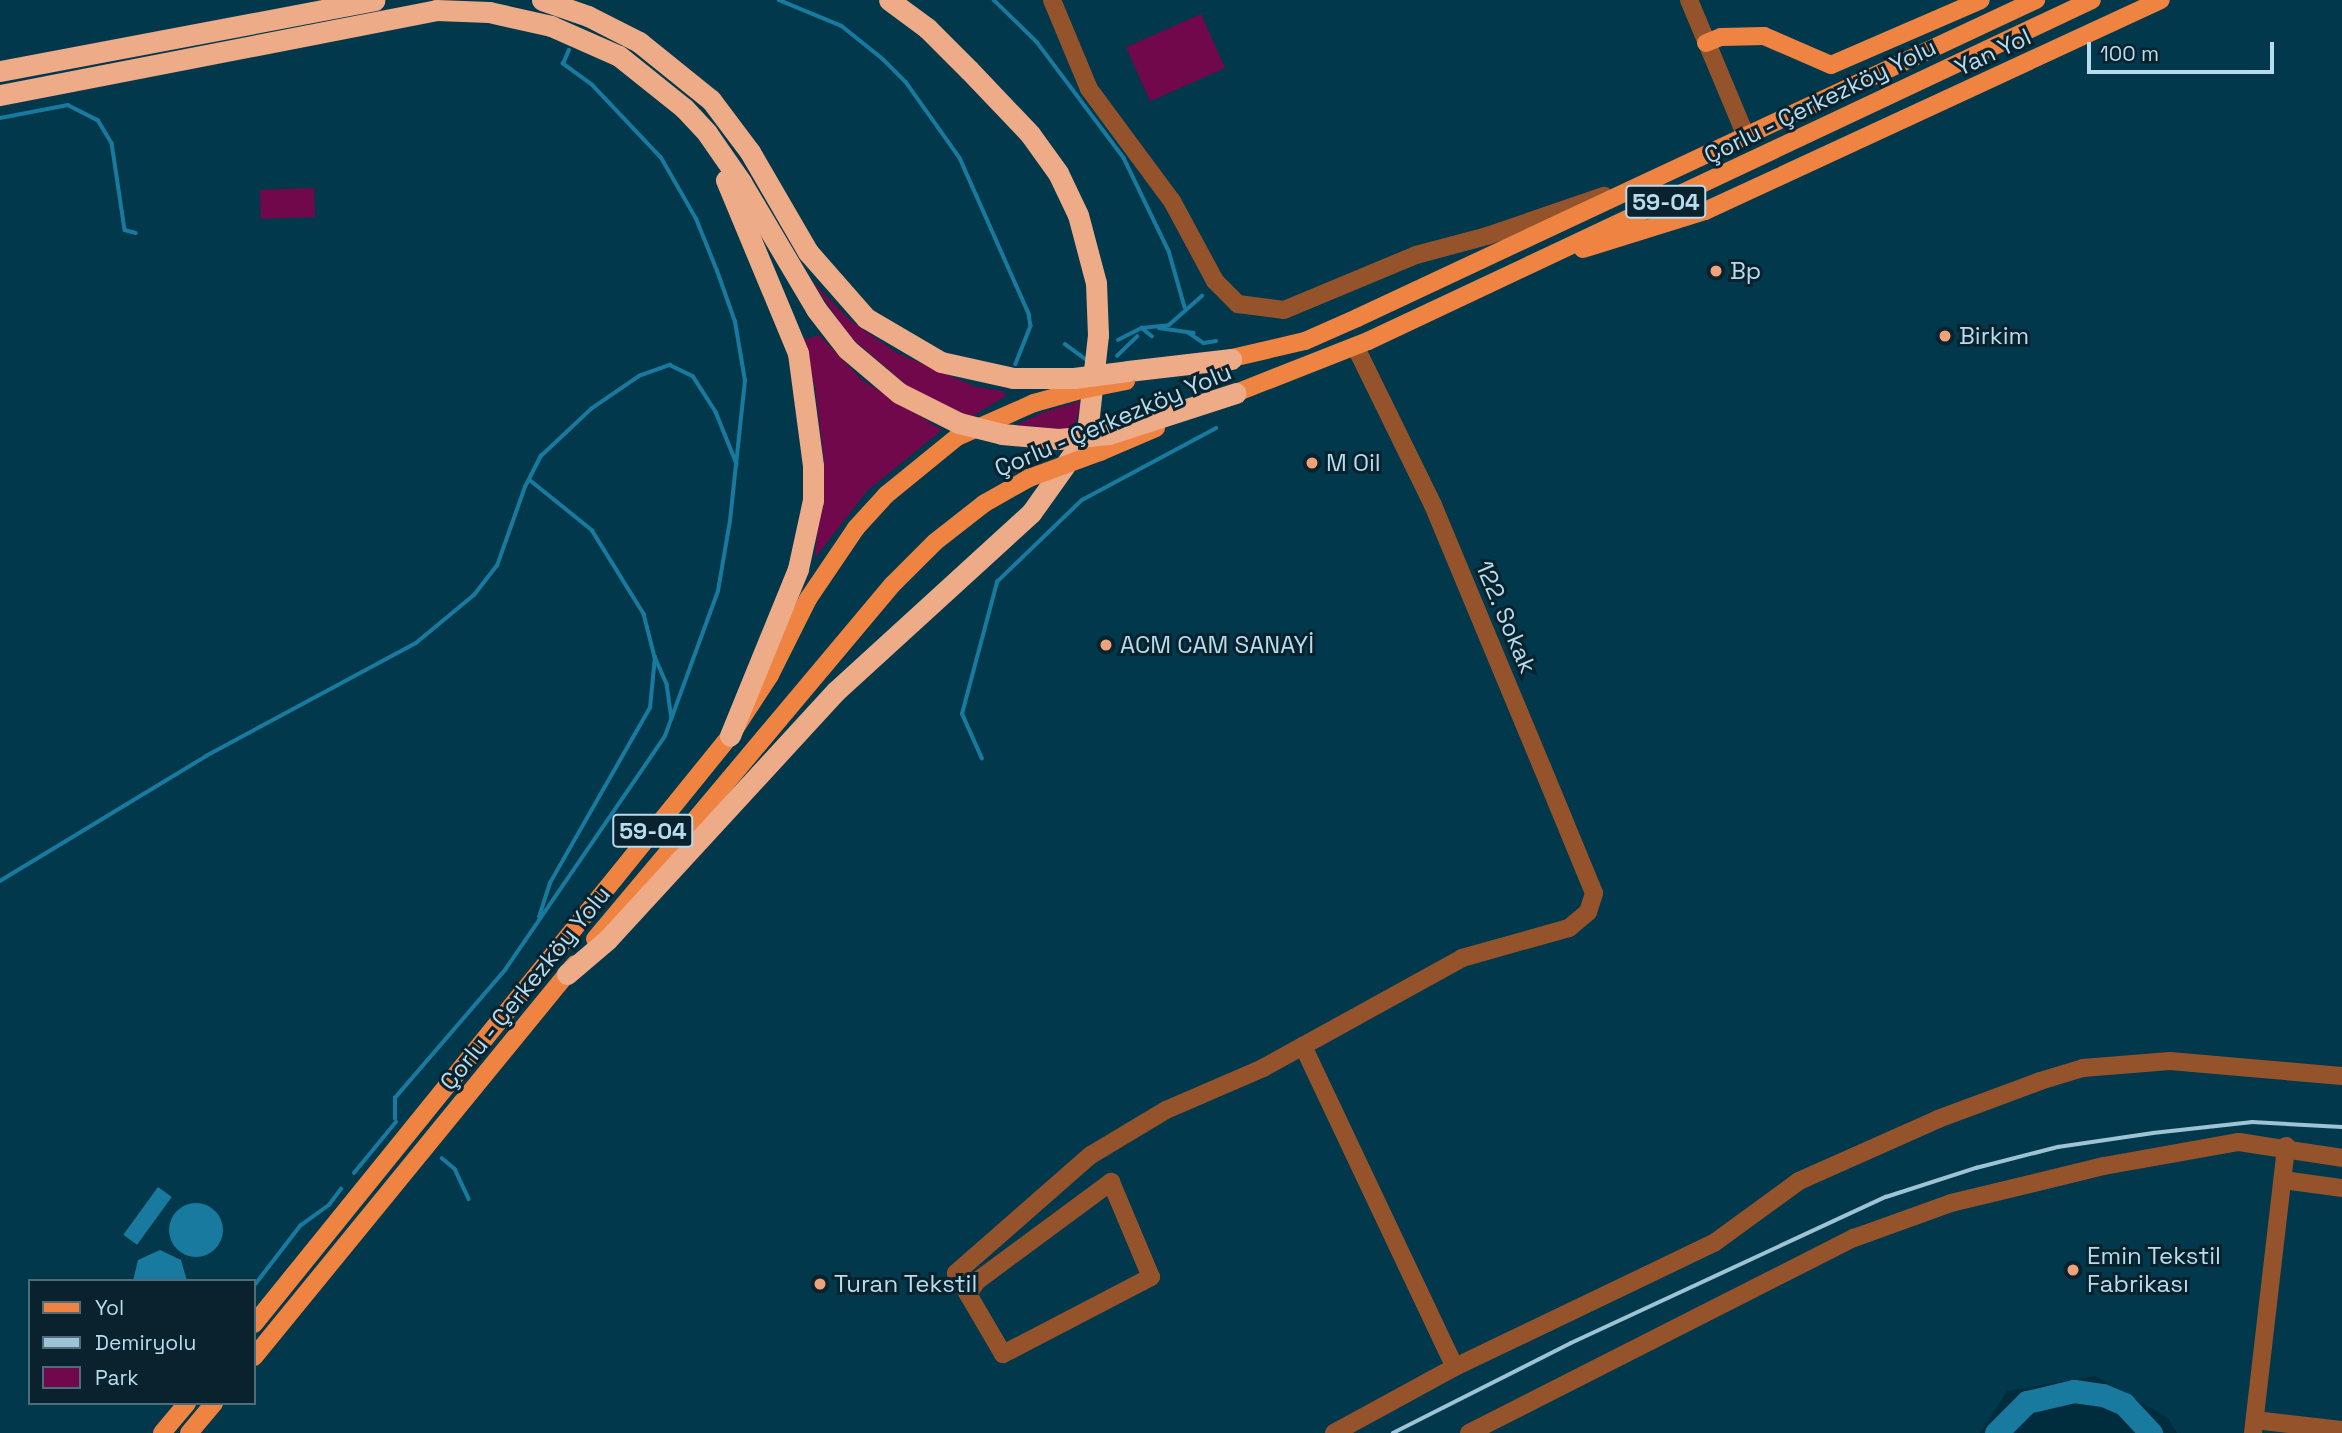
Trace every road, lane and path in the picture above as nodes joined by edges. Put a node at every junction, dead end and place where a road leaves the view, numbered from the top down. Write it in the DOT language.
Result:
graph roads {
  1 [pos="374,0"];
  2 [pos="541,0"];
  3 [pos="889,0"];
  4 [pos="1052,0"];
  5 [pos="1689,0"];
  6 [pos="1981,0"];
  7 [pos="2036,0"];
  8 [pos="2092,0"];
  9 [pos="2161,0"];
  10 [pos="352,2"];
  11 [pos="141,43"];
  12 [pos="1706,43"];
  13 [pos="145,66"];
  14 [pos="0,71"];
  15 [pos="650,77"];
  16 [pos="0,95"];
  17 [pos="1746,136"];
  18 [pos="1757,158"];
  19 [pos="1647,181"];
  20 [pos="1770,182"];
  21 [pos="1536,260"];
  22 [pos="1355,346"];
  23 [pos="1231,359"];
  24 [pos="1077,384"];
  25 [pos="1236,393"];
  26 [pos="1104,443"];
  27 [pos="730,736"];
  28 [pos="567,974"];
  29 [pos="1303,1046"];
  30 [pos="2342,1076"];
  31 [pos="2286,1146"];
  32 [pos="2342,1158"];
  33 [pos="2283,1180"];
  34 [pos="2340,1184"];
  35 [pos="968,1294"];
  36 [pos="256,1322"];
  37 [pos="256,1355"];
  38 [pos="1455,1367"];
  39 [pos="185,1405"];
  40 [pos="212,1405"];
  41 [pos="2254,1426"];
  42 [pos="2342,1430"];
  43 [pos="162,1433"];
  44 [pos="189,1433"];
  45 [pos="1334,1433"];
  46 [pos="1469,1433"];
  1 -- 10 [label="highway"];
  2 -- 24 [label="highway"];
  3 -- 28 [label="highway"];
  4 -- 19 [label="street"];
  5 -- 12 [label="street"];
  6 -- 12 [label="main road"];
  7 -- 17 [label="main road, Çorlu - Çerkezköy Yolu / 59-04"];
  8 -- 18 [label="main road, Çorlu - Çerkezköy Yolu / 59-04"];
  9 -- 20 [label="main road, Yan Yol"];
  10 -- 11 [label="highway"];
  11 -- 13 [label="highway"];
  11 -- 14 [label="highway"];
  12 -- 17 [label="street"];
  13 -- 15 [label="highway"];
  13 -- 16 [label="highway"];
  15 -- 26 [label="highway, bridge"];
  15 -- 27 [label="highway"];
  17 -- 18 [label="main road"];
  17 -- 19 [label="main road, Çorlu - Çerkezköy Yolu / 59-04"];
  18 -- 20 [label="main road"];
  18 -- 21 [label="main road, Çorlu - Çerkezköy Yolu / 59-04"];
  19 -- 23 [label="main road, Çorlu - Çerkezköy Yolu / 59-04"];
  20 -- 21 [label="main road, Yan Yol"];
  21 -- 22 [label="main road, Çorlu - Çerkezköy Yolu / 59-04"];
  22 -- 25 [label="main road, Çorlu - Çerkezköy Yolu / 59-04"];
  22 -- 29 [label="street, 122. Sokak"];
  23 -- 24 [label="highway, bridge"];
  24 -- 27 [label="main road, Çorlu - Çerkezköy Yolu / 59-04"];
  25 -- 26 [label="highway"];
  26 -- 28 [label="main road, Çorlu - Çerkezköy Yolu / 59-04, bridge"];
  27 -- 36 [label="main road, Çorlu - Çerkezköy Yolu / 59-04"];
  28 -- 37 [label="main road, Çorlu - Çerkezköy Yolu / 59-04"];
  29 -- 35 [label="street"];
  29 -- 38 [label="street"];
  30 -- 38 [label="street"];
  31 -- 32 [label="street"];
  31 -- 33 [label="street"];
  31 -- 46 [label="street"];
  33 -- 34 [label="street"];
  33 -- 41 [label="street"];
  35 -- 35 [label="street"];
  38 -- 45 [label="street"];
  39 -- 43 [label="main road"];
  40 -- 44 [label="main road"];
  41 -- 42 [label="street"];
}
